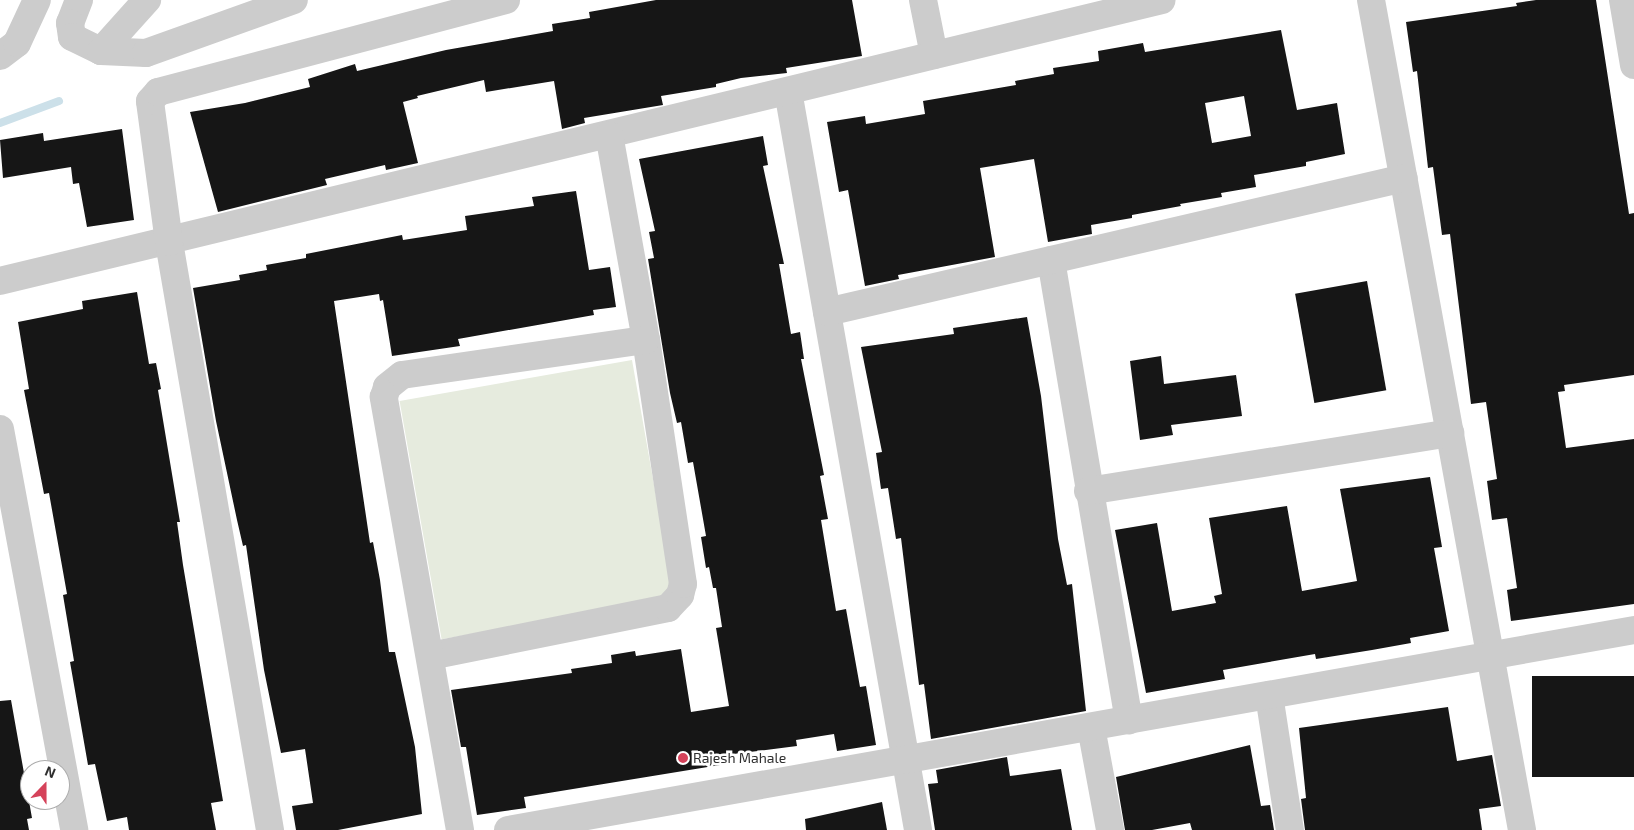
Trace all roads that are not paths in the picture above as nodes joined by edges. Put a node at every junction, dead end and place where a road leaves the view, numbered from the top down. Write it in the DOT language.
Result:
graph roads {
  1 [pos="37,0"];
  2 [pos="79,0"];
  3 [pos="146,0"];
  4 [pos="294,0"];
  5 [pos="506,0"];
  6 [pos="924,0"];
  7 [pos="1371,0"];
  8 [pos="1623,0"];
  9 [pos="1149,2"];
  10 [pos="102,51"];
  11 [pos="934,55"];
  12 [pos="0,56"];
  13 [pos="1634,65"];
  14 [pos="788,91"];
  15 [pos="609,135"];
  16 [pos="1404,178"];
  17 [pos="169,242"];
  18 [pos="1051,260"];
  19 [pos="0,281"];
  20 [pos="827,312"];
  21 [pos="646,340"];
  22 [pos="0,429"];
  23 [pos="1450,433"];
  24 [pos="1088,491"];
  25 [pos="1634,630"];
  26 [pos="430,656"];
  27 [pos="1491,656"];
  28 [pos="1269,695"];
  29 [pos="1129,720"];
  30 [pos="1091,727"];
  31 [pos="905,759"];
  32 [pos="74,830"];
  33 [pos="270,830"];
  34 [pos="460,830"];
  35 [pos="508,830"];
  36 [pos="918,830"];
  37 [pos="1110,830"];
  38 [pos="1290,830"];
  39 [pos="1522,830"];
  1 -- 12 [label="street"];
  2 -- 10 [label="street"];
  3 -- 10 [label="street"];
  4 -- 10 [label="street"];
  5 -- 17 [label="street"];
  6 -- 11 [label="street"];
  7 -- 16 [label="street"];
  8 -- 13 [label="street"];
  9 -- 11 [label="street"];
  11 -- 14 [label="street"];
  14 -- 15 [label="street"];
  14 -- 20 [label="street"];
  15 -- 17 [label="street"];
  15 -- 21 [label="street"];
  16 -- 18 [label="street"];
  16 -- 23 [label="street"];
  17 -- 19 [label="street"];
  17 -- 33 [label="street"];
  18 -- 20 [label="street"];
  18 -- 24 [label="street"];
  20 -- 31 [label="street"];
  21 -- 26 [label="street"];
  21 -- 26 [label="street"];
  22 -- 32 [label="street"];
  23 -- 24 [label="street"];
  23 -- 27 [label="street"];
  24 -- 29 [label="street"];
  25 -- 27 [label="street"];
  26 -- 34 [label="street"];
  27 -- 28 [label="street"];
  27 -- 39 [label="street"];
  28 -- 29 [label="street"];
  28 -- 38 [label="street"];
  29 -- 30 [label="street"];
  30 -- 31 [label="street"];
  30 -- 37 [label="street"];
  31 -- 35 [label="street"];
  31 -- 36 [label="street"];
}
